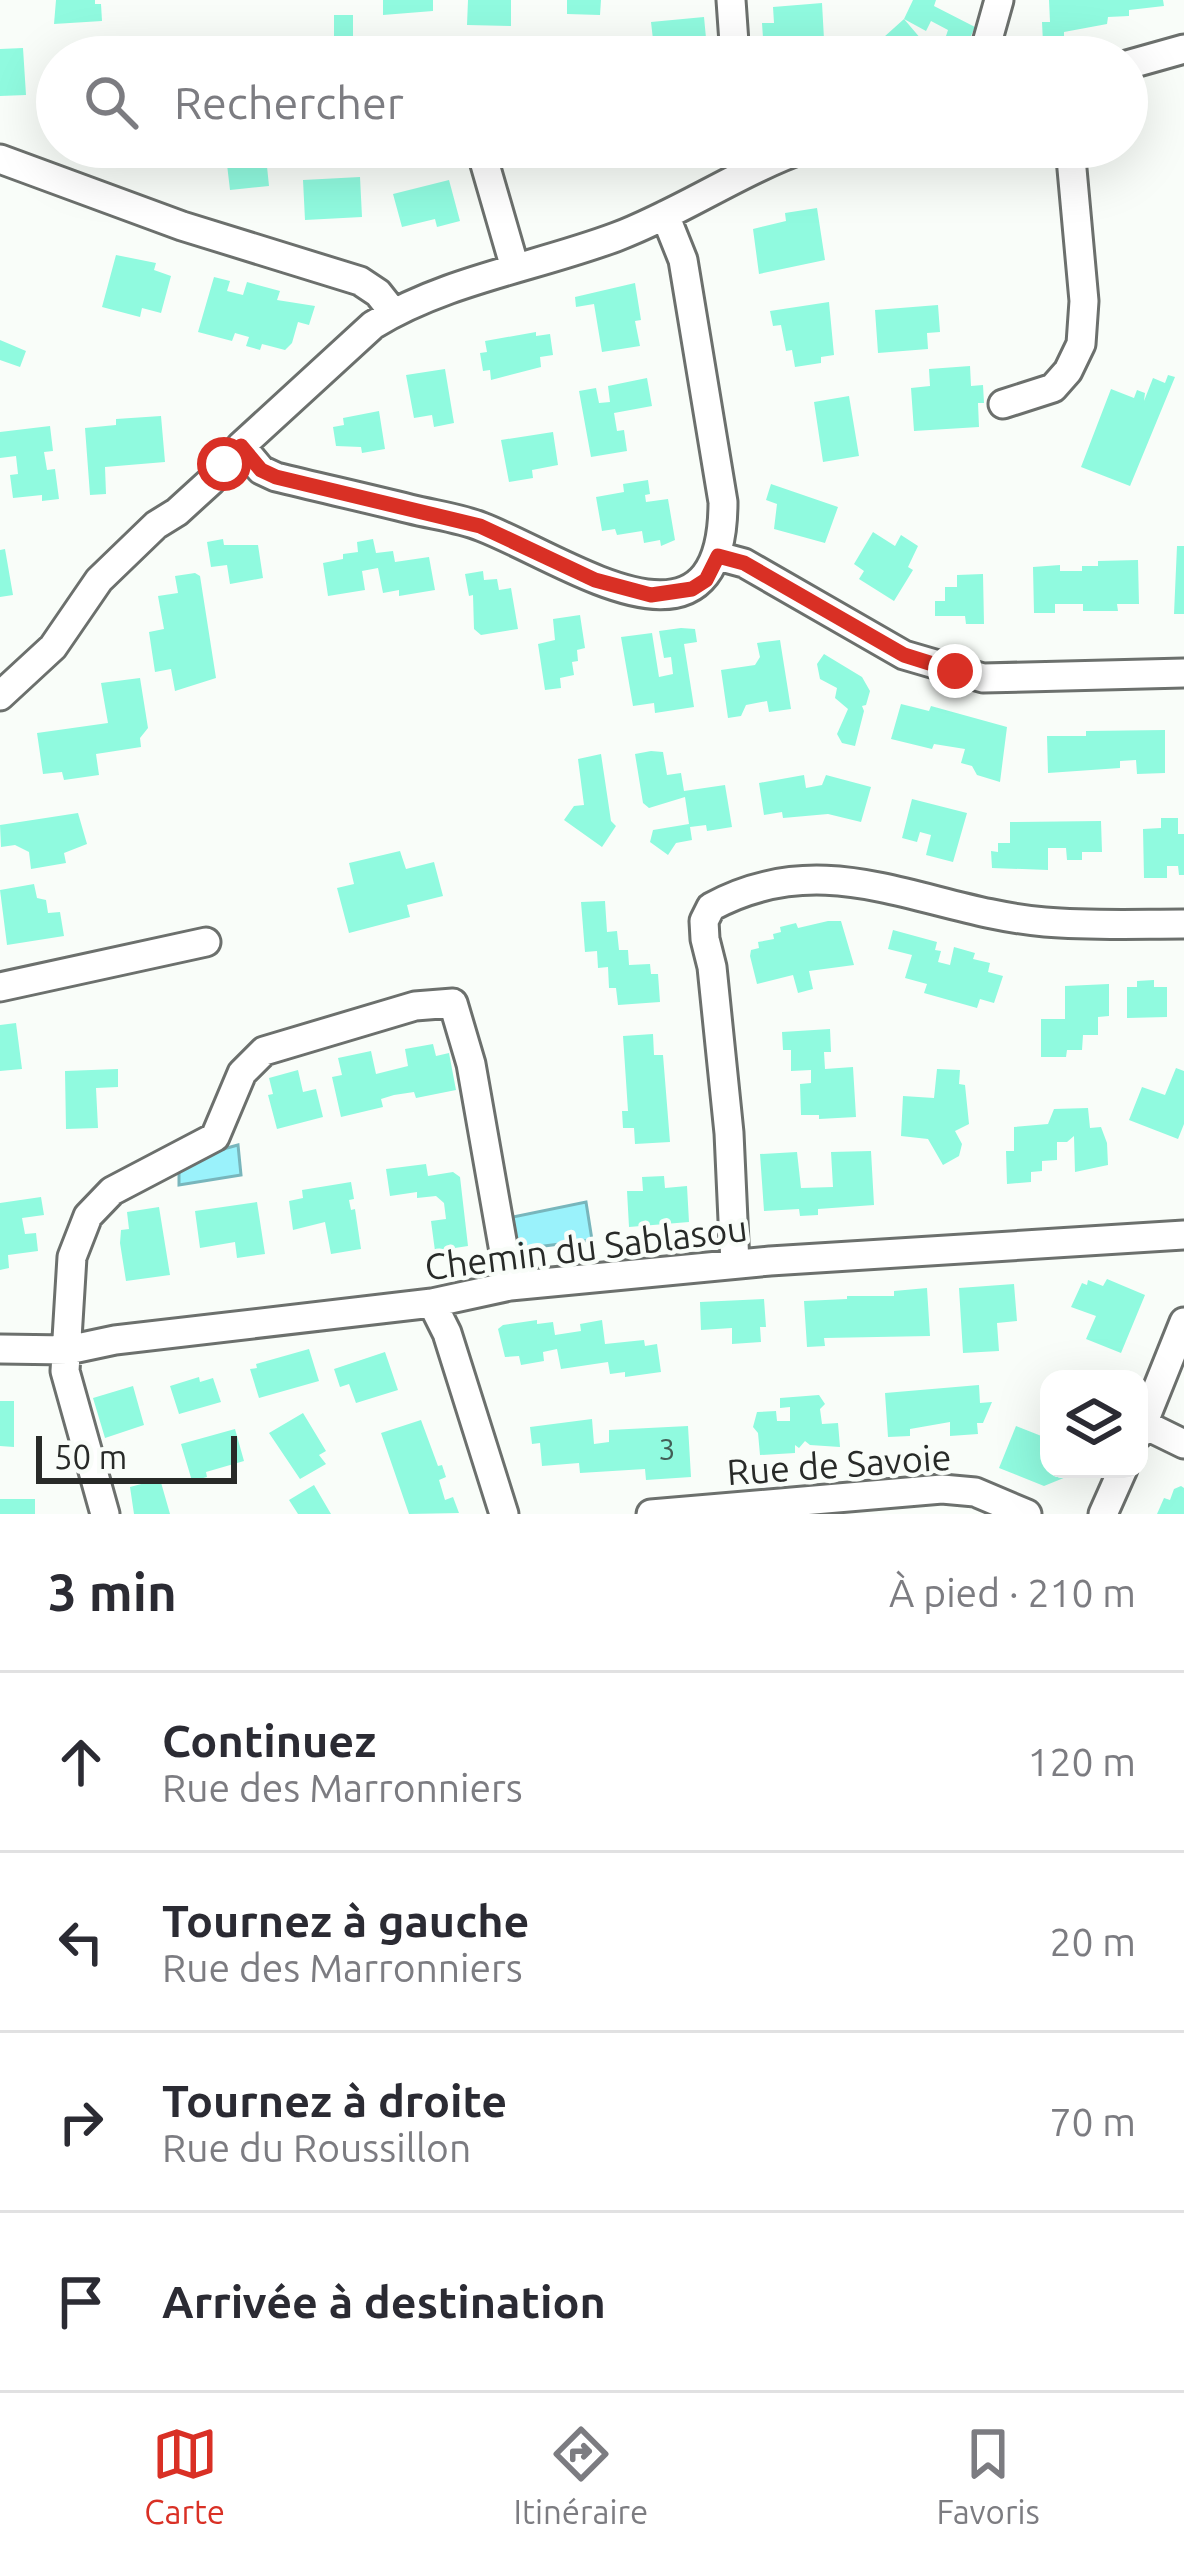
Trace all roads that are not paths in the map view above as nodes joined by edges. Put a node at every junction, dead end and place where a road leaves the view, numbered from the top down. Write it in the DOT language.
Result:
graph roads {
  1 [pos="731,0"];
  2 [pos="999,0"];
  3 [pos="734,36"];
  4 [pos="989,36"];
  5 [pos="1184,49"];
  6 [pos="1148,59"];
  7 [pos="0,159"];
  8 [pos="486,168"];
  9 [pos="736,168"];
  10 [pos="1072,168"];
  11 [pos="665,215"];
  12 [pos="515,268"];
  13 [pos="393,312"];
  14 [pos="1003,404"];
  15 [pos="241,446"];
  16 [pos="718,556"];
  17 [pos="1184,673"];
  18 [pos="0,696"];
  19 [pos="1184,924"];
  20 [pos="206,942"];
  21 [pos="0,987"];
  22 [pos="1184,1235"];
  23 [pos="735,1264"];
  24 [pos="510,1286"];
  25 [pos="432,1303"];
  26 [pos="1184,1322"];
  27 [pos="0,1348"];
  28 [pos="68,1350"];
  29 [pos="1148,1412"];
  30 [pos="1148,1431"];
  31 [pos="1184,1444"];
  32 [pos="1119,1478"];
  33 [pos="105,1514"];
  34 [pos="504,1514"];
  35 [pos="651,1514"];
  36 [pos="1027,1514"];
  37 [pos="1102,1514"];
  1 -- 3 [label="street"];
  2 -- 4 [label="street"];
  5 -- 6 [label="street"];
  7 -- 13 [label="street"];
  8 -- 12 [label="street"];
  9 -- 11 [label="street"];
  10 -- 14 [label="street"];
  11 -- 12 [label="street"];
  11 -- 16 [label="street"];
  12 -- 13 [label="street"];
  13 -- 15 [label="street"];
  15 -- 16 [label="street"];
  15 -- 18 [label="street"];
  16 -- 17 [label="street"];
  19 -- 23 [label="street"];
  20 -- 21 [label="street"];
  22 -- 23 [label="street, Chemin du Sablasou"];
  23 -- 24 [label="street, Chemin du Sablasou"];
  24 -- 25 [label="street, Chemin du Sablasou"];
  24 -- 28 [label="street"];
  25 -- 28 [label="street, Chemin du Sablasou"];
  25 -- 34 [label="street"];
  26 -- 29 [label="street"];
  27 -- 28 [label="street, Chemin du Sablasou"];
  28 -- 33 [label="street"];
  30 -- 31 [label="street"];
  32 -- 37 [label="street"];
  35 -- 36 [label="street, Rue de Savoie"];
}
